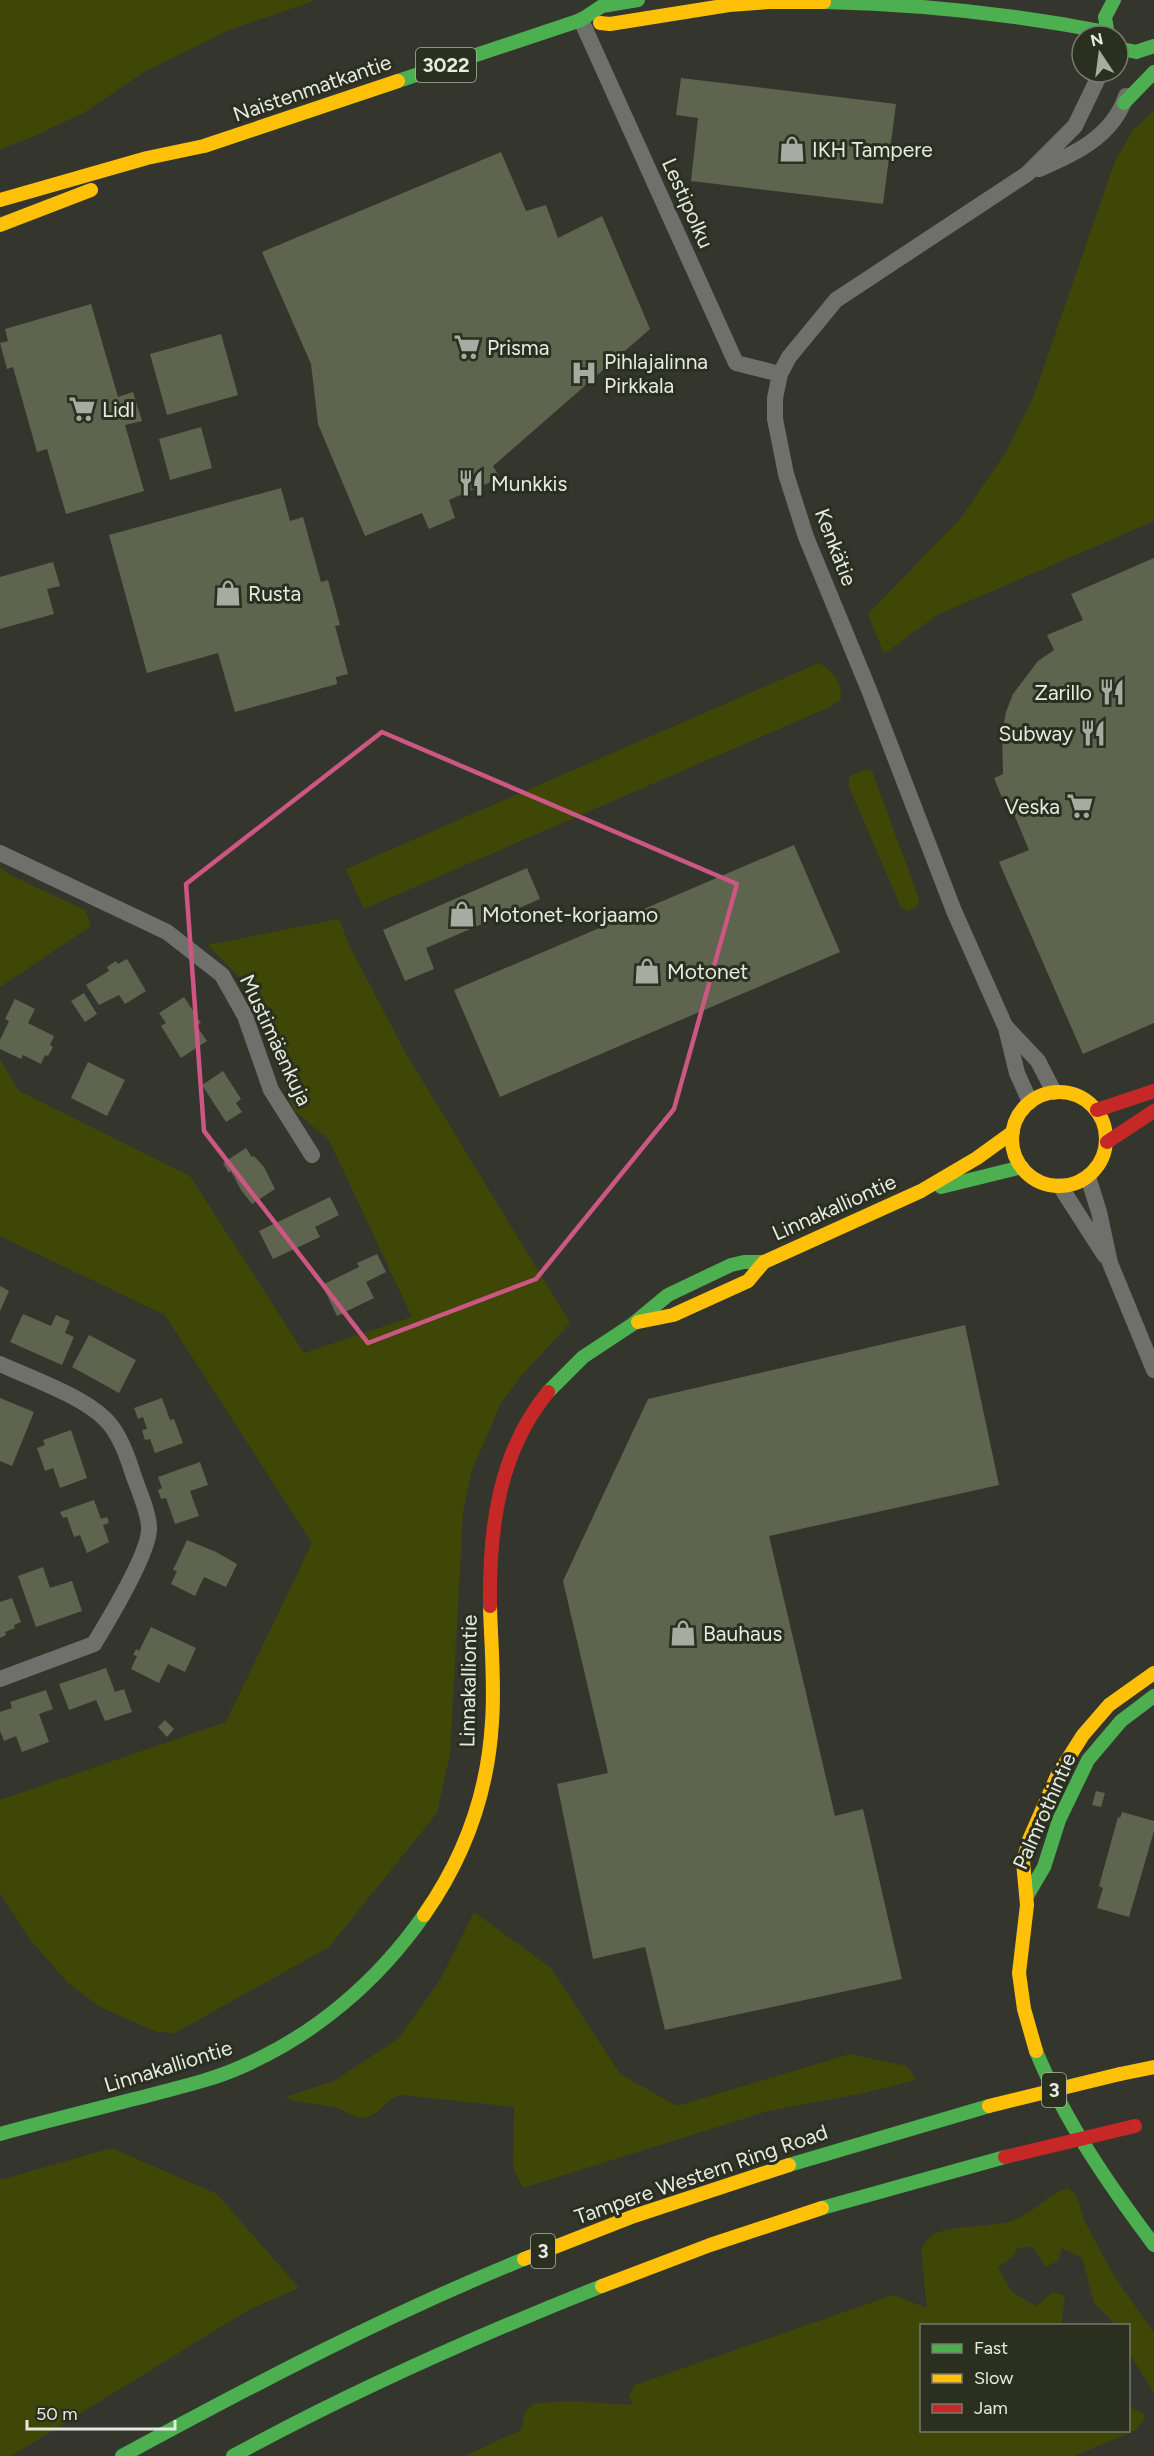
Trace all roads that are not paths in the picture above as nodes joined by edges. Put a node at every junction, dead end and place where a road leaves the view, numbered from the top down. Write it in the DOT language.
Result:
graph roads {
  1 [pos="638,0"];
  2 [pos="1110,1"];
  3 [pos="971,8"];
  4 [pos="581,20"];
  5 [pos="1106,24"];
  6 [pos="1070,27"];
  7 [pos="1070,39"];
  8 [pos="1151,48"];
  9 [pos="1130,52"];
  10 [pos="1154,72"];
  11 [pos="1095,84"];
  12 [pos="1124,103"];
  13 [pos="198,148"];
  14 [pos="1027,174"];
  15 [pos="0,201"];
  16 [pos="0,225"];
  17 [pos="780,374"];
  18 [pos="0,853"];
  19 [pos="1006,1028"];
  20 [pos="1154,1091"];
  21 [pos="1054,1092"];
  22 [pos="1030,1102"];
  23 [pos="1096,1110"];
  24 [pos="1154,1111"];
  25 [pos="1013,1132"];
  26 [pos="1107,1142"];
  27 [pos="312,1155"];
  28 [pos="1022,1167"];
  29 [pos="1088,1177"];
  30 [pos="1060,1186"];
  31 [pos="921,1191"];
  32 [pos="764,1262"];
  33 [pos="1110,1263"];
  34 [pos="636,1323"];
  35 [pos="0,1364"];
  36 [pos="1154,1370"];
  37 [pos="1154,1673"];
  38 [pos="0,1679"];
  39 [pos="1154,1696"];
  40 [pos="1027,1896"];
  41 [pos="1154,2067"];
  42 [pos="1140,2125"];
  43 [pos="0,2134"];
  44 [pos="1154,2245"];
  45 [pos="122,2456"];
  46 [pos="233,2456"];
  1 -- 4 [label="main road, Naistenmatkantie / 3022"];
  2 -- 5 [label="main road"];
  3 -- 4 [label="main road, Naistenmatkantie / 3022"];
  3 -- 6 [label="main road, Naistenmatkantie / 3022"];
  3 -- 7 [label="main road"];
  4 -- 13 [label="main road, Naistenmatkantie / 3022"];
  4 -- 17 [label="street, Lestipolku"];
  8 -- 9 [label="main road"];
  8 -- 12 [label="street, Kenkätie"];
  10 -- 12 [label="main road"];
  11 -- 14 [label="street, Kenkätie"];
  12 -- 14 [label="street, Kenkätie"];
  13 -- 15 [label="main road, Naistenmatkantie"];
  13 -- 16 [label="main road, Naistenmatkantie / 3022"];
  14 -- 17 [label="street, Kenkätie"];
  17 -- 19 [label="street, Kenkätie"];
  18 -- 27 [label="street, Mustimäenkuja"];
  19 -- 21 [label="street, Kenkätie"];
  19 -- 22 [label="street, Kenkätie"];
  20 -- 23 [label="main road"];
  21 -- 22 [label="main road"];
  21 -- 23 [label="main road"];
  22 -- 25 [label="main road"];
  23 -- 26 [label="main road"];
  24 -- 26 [label="main road"];
  25 -- 28 [label="main road"];
  25 -- 31 [label="main road, Linnakalliontie"];
  26 -- 29 [label="main road"];
  28 -- 30 [label="main road"];
  28 -- 31 [label="main road, Linnakalliontie"];
  29 -- 30 [label="main road"];
  29 -- 33 [label="street"];
  30 -- 33 [label="street"];
  31 -- 32 [label="main road, Linnakalliontie"];
  32 -- 34 [label="main road"];
  32 -- 34 [label="main road"];
  33 -- 36 [label="street"];
  34 -- 43 [label="main road, Linnakalliontie"];
  35 -- 38 [label="street"];
  37 -- 40 [label="main road, Palmrothintie"];
  39 -- 40 [label="main road, Palmrothintie"];
  40 -- 44 [label="main road, Palmrothintie"];
  41 -- 45 [label="main road, Tampere Western Ring Road / 3, bridge"];
  42 -- 46 [label="main road, bridge"];
}
